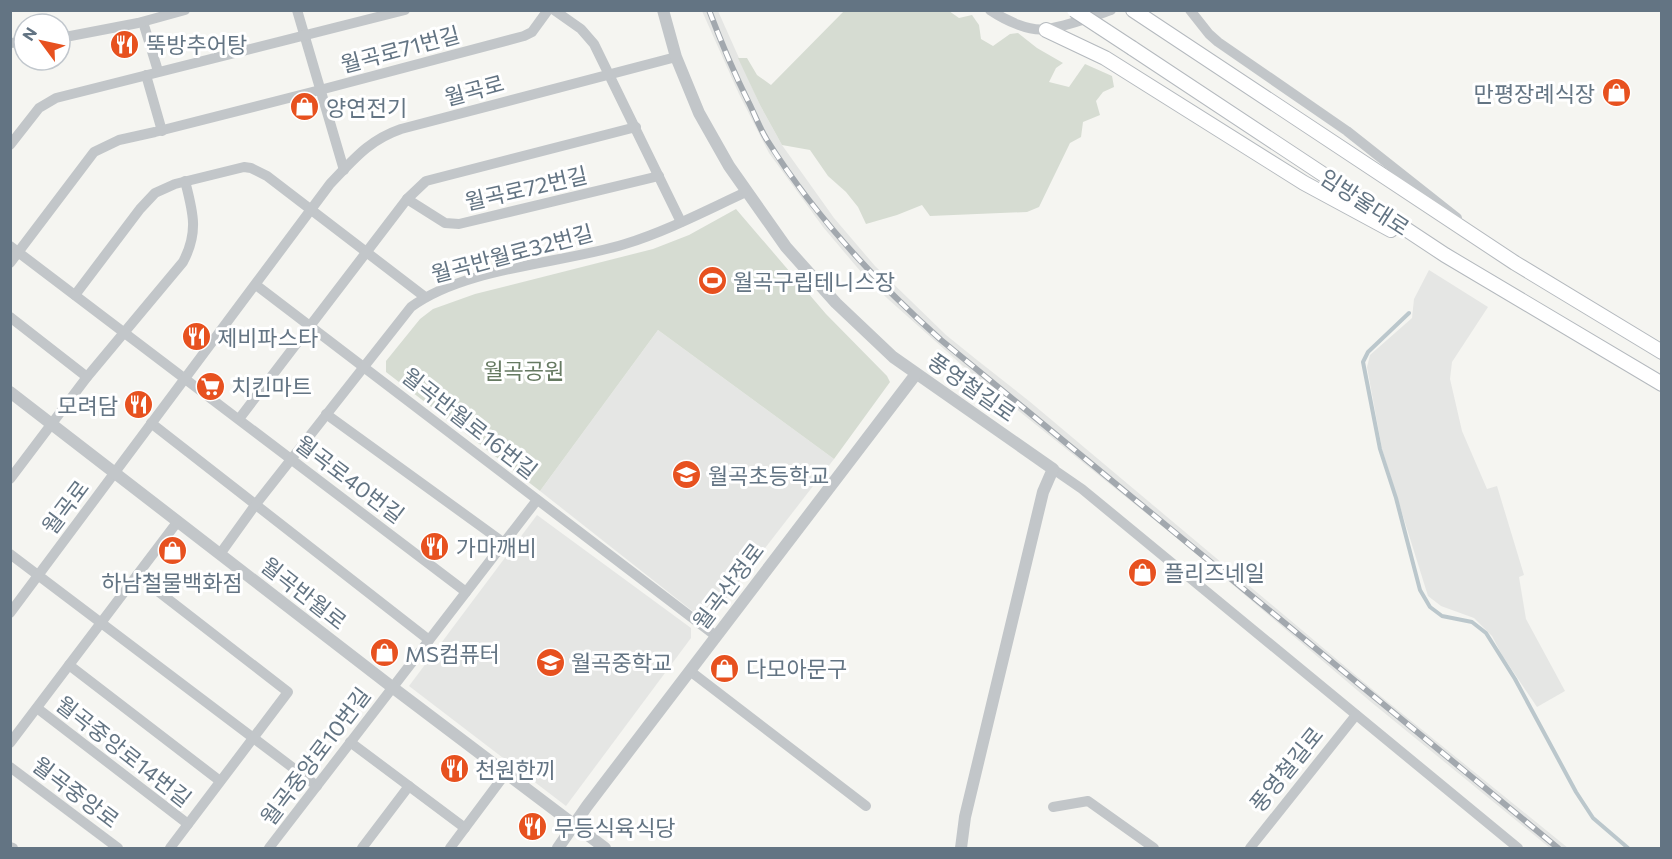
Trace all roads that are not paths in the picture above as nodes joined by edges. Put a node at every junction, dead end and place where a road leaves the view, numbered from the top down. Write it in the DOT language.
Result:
graph roads {
  1 [pos="185,10"];
  2 [pos="297,10"];
  3 [pos="405,10"];
  4 [pos="548,10"];
  5 [pos="554,10"];
  6 [pos="663,10"];
  7 [pos="990,10"];
  8 [pos="1074,10"];
  9 [pos="1111,10"];
  10 [pos="1133,10"];
  11 [pos="1190,10"];
  12 [pos="1201,10"];
  13 [pos="143,22"];
  14 [pos="1202,26"];
  15 [pos="1046,30"];
  16 [pos="72,36"];
  17 [pos="304,36"];
  18 [pos="675,57"];
  19 [pos="162,70"];
  20 [pos="146,75"];
  21 [pos="609,75"];
  22 [pos="320,90"];
  23 [pos="636,127"];
  24 [pos="162,131"];
  25 [pos="10,145"];
  26 [pos="344,170"];
  27 [pos="659,176"];
  28 [pos="185,181"];
  29 [pos="746,192"];
  30 [pos="407,199"];
  31 [pos="312,210"];
  32 [pos="681,222"];
  33 [pos="15,249"];
  34 [pos="368,252"];
  35 [pos="1444,255"];
  36 [pos="1507,257"];
  37 [pos="10,263"];
  38 [pos="256,285"];
  39 [pos="75,295"];
  40 [pos="425,297"];
  41 [pos="10,317"];
  42 [pos="310,327"];
  43 [pos="124,332"];
  44 [pos="1662,352"];
  45 [pos="364,366"];
  46 [pos="916,374"];
  47 [pos="87,377"];
  48 [pos="185,378"];
  49 [pos="1662,384"];
  50 [pos="10,392"];
  51 [pos="326,414"];
  52 [pos="240,419"];
  53 [pos="151,423"];
  54 [pos="52,424"];
  55 [pos="291,458"];
  56 [pos="1053,469"];
  57 [pos="115,473"];
  58 [pos="11,477"];
  59 [pos="537,500"];
  60 [pos="256,504"];
  61 [pos="178,521"];
  62 [pos="504,543"];
  63 [pos="10,554"];
  64 [pos="220,554"];
  65 [pos="39,575"];
  66 [pos="137,575"];
  67 [pos="466,591"];
  68 [pos="10,613"];
  69 [pos="101,623"];
  70 [pos="716,636"];
  71 [pos="429,640"];
  72 [pos="69,665"];
  73 [pos="690,671"];
  74 [pos="392,687"];
  75 [pos="37,708"];
  76 [pos="1356,715"];
  77 [pos="252,737"];
  78 [pos="350,742"];
  79 [pos="10,743"];
  80 [pos="10,767"];
  81 [pos="506,773"];
  82 [pos="220,781"];
  83 [pos="316,786"];
  84 [pos="409,786"];
  85 [pos="866,806"];
  86 [pos="1053,807"];
  87 [pos="188,824"];
  88 [pos="574,824"];
  89 [pos="465,828"];
  90 [pos="118,849"];
  91 [pos="170,849"];
  92 [pos="269,849"];
  93 [pos="362,849"];
  94 [pos="450,849"];
  95 [pos="558,849"];
  96 [pos="605,849"];
  97 [pos="961,849"];
  98 [pos="1154,849"];
  99 [pos="1250,849"];
  100 [pos="1518,849"];
  1 -- 13 [label="street"];
  2 -- 17 [label="street"];
  3 -- 17 [label="street, 월곡로71번길"];
  4 -- 22 [label="street, 월곡로71번길"];
  5 -- 21 [label="street"];
  6 -- 18 [label="street, 풍영철길로"];
  7 -- 15 [label="street"];
  8 -- 35 [label="main road, 임방울대로, bridge"];
  9 -- 15 [label="street"];
  10 -- 36 [label="main road, 임방울대로"];
  11 -- 14 [label="street"];
  12 -- 14 [label="street"];
  13 -- 16 [label="street"];
  13 -- 19 [label="street"];
  14 -- 36 [label="street"];
  15 -- 35 [label="main road"];
  17 -- 19 [label="street, 월곡로71번길"];
  17 -- 22 [label="street"];
  18 -- 21 [label="street, 월곡로"];
  18 -- 29 [label="street, 풍영철길로"];
  19 -- 20 [label="street, 월곡로71번길"];
  20 -- 24 [label="street"];
  20 -- 25 [label="street, 월곡로71번길"];
  21 -- 23 [label="street"];
  21 -- 26 [label="street, 월곡로"];
  22 -- 24 [label="street, 월곡로71번길"];
  22 -- 26 [label="street"];
  23 -- 27 [label="street"];
  23 -- 30 [label="street, 월곡로72번길"];
  24 -- 33 [label="street, 월곡로71번길"];
  26 -- 31 [label="street, 월곡로"];
  27 -- 30 [label="street, 월곡로72번길"];
  27 -- 32 [label="street"];
  28 -- 31 [label="street"];
  28 -- 39 [label="street"];
  28 -- 43 [label="street"];
  29 -- 32 [label="street, 월곡반월로32번길"];
  29 -- 46 [label="street, 풍영철길로"];
  30 -- 34 [label="street, 월곡로72번길"];
  31 -- 34 [label="street"];
  31 -- 38 [label="street, 월곡로"];
  32 -- 40 [label="street, 월곡반월로32번길"];
  33 -- 37 [label="street, 월곡로71번길"];
  33 -- 39 [label="street, 월곡로40번길"];
  34 -- 40 [label="street"];
  34 -- 42 [label="street"];
  35 -- 49 [label="main road, 임방울대로"];
  36 -- 44 [label="main road, 임방울대로"];
  38 -- 42 [label="street, 월곡반월로16번길"];
  38 -- 48 [label="street, 월곡로"];
  39 -- 43 [label="street, 월곡로40번길"];
  40 -- 45 [label="street, 월곡반월로32번길"];
  41 -- 47 [label="street"];
  42 -- 45 [label="street, 월곡반월로16번길"];
  42 -- 52 [label="street"];
  43 -- 47 [label="street"];
  43 -- 48 [label="street, 월곡로40번길"];
  45 -- 51 [label="street, 월곡반월로32번길"];
  45 -- 59 [label="street, 월곡반월로16번길"];
  46 -- 56 [label="street, 풍영철길로"];
  46 -- 70 [label="street, 월곡산정로"];
  47 -- 54 [label="street"];
  48 -- 52 [label="street, 월곡로40번길"];
  48 -- 53 [label="street, 월곡로"];
  50 -- 54 [label="street, 월곡반월로"];
  51 -- 55 [label="street, 월곡반월로32번길"];
  51 -- 62 [label="street"];
  52 -- 55 [label="street, 월곡로40번길"];
  53 -- 57 [label="street, 월곡로"];
  53 -- 60 [label="street"];
  54 -- 57 [label="street, 월곡반월로"];
  54 -- 58 [label="street"];
  55 -- 60 [label="street, 월곡반월로32번길"];
  55 -- 67 [label="street, 월곡로40번길"];
  56 -- 76 [label="street"];
  56 -- 97 [label="street"];
  57 -- 61 [label="street, 월곡반월로"];
  57 -- 65 [label="street, 월곡로"];
  59 -- 62 [label="street, 월곡반월로16번길"];
  59 -- 70 [label="street"];
  60 -- 64 [label="street, 월곡반월로32번길"];
  60 -- 71 [label="street"];
  61 -- 64 [label="street, 월곡반월로"];
  61 -- 66 [label="street"];
  62 -- 67 [label="street, 월곡반월로16번길"];
  63 -- 65 [label="street"];
  64 -- 74 [label="street, 월곡반월로"];
  65 -- 68 [label="street, 월곡로"];
  65 -- 69 [label="street"];
  66 -- 69 [label="street"];
  66 -- 77 [label="street, 월곡중앙로14번길"];
  67 -- 71 [label="street, 월곡반월로16번길"];
  69 -- 72 [label="street"];
  69 -- 77 [label="street"];
  70 -- 73 [label="street, 월곡산정로"];
  71 -- 74 [label="street, 월곡반월로16번길"];
  72 -- 75 [label="street"];
  72 -- 82 [label="street, 월곡중앙로14번길"];
  73 -- 85 [label="street"];
  73 -- 88 [label="street, 월곡산정로"];
  74 -- 78 [label="street, 월곡중앙로10번길"];
  74 -- 81 [label="street, 월곡반월로"];
  75 -- 79 [label="street"];
  75 -- 87 [label="street, 월곡중앙로14번길"];
  76 -- 99 [label="street, 풍영철길로"];
  76 -- 100 [label="street"];
  77 -- 82 [label="street, 월곡중앙로14번길"];
  77 -- 83 [label="street"];
  78 -- 83 [label="street, 월곡중앙로10번길"];
  78 -- 84 [label="street"];
  80 -- 90 [label="street, 월곡중앙로"];
  81 -- 88 [label="street, 월곡반월로"];
  81 -- 89 [label="street"];
  82 -- 87 [label="street, 월곡중앙로14번길"];
  83 -- 92 [label="street, 월곡중앙로10번길"];
  84 -- 89 [label="street"];
  84 -- 93 [label="street"];
  86 -- 98 [label="street"];
  87 -- 91 [label="street, 월곡중앙로14번길"];
  88 -- 95 [label="street, 월곡산정로"];
  88 -- 96 [label="street"];
  89 -- 94 [label="street"];
}
